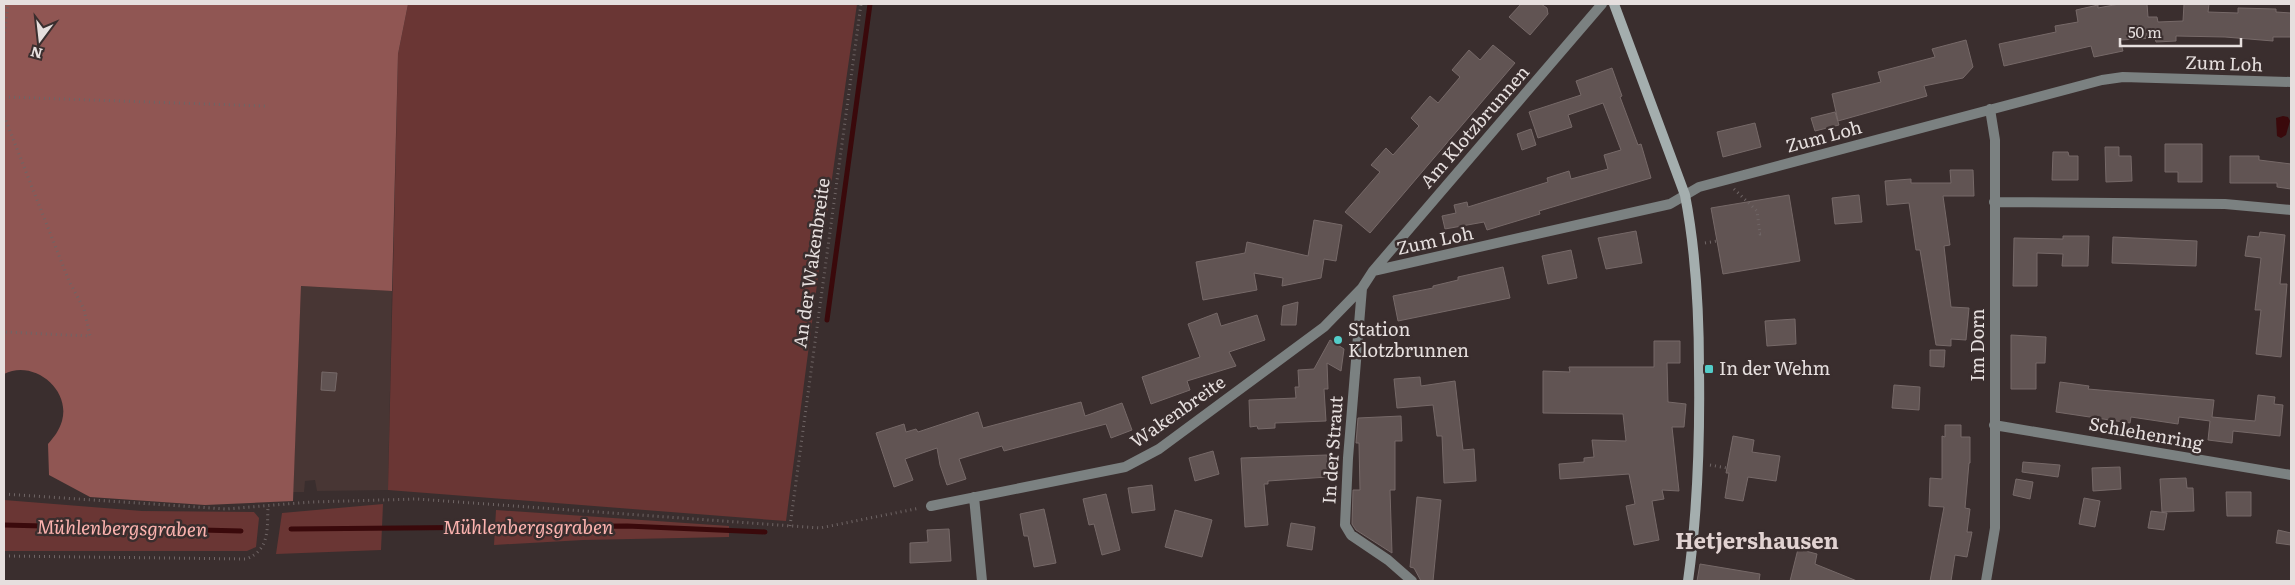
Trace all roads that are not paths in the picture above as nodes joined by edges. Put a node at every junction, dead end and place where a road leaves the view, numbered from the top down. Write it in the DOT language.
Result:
graph roads {
  1 [pos="1602,4"];
  2 [pos="1614,4"];
  3 [pos="2291,82"];
  4 [pos="1990,109"];
  5 [pos="1685,195"];
  6 [pos="1994,202"];
  7 [pos="2291,210"];
  8 [pos="1373,271"];
  9 [pos="1362,288"];
  10 [pos="1994,425"];
  11 [pos="2291,475"];
  12 [pos="974,497"];
  13 [pos="930,506"];
  14 [pos="982,581"];
  15 [pos="1412,581"];
  16 [pos="1688,581"];
  17 [pos="1986,581"];
  1 -- 8 [label="street, Am Klotzbrunnen"];
  2 -- 5 [label="street"];
  3 -- 4 [label="street, Zum Loh"];
  4 -- 5 [label="street, Zum Loh"];
  4 -- 6 [label="street, Im Dorn"];
  5 -- 8 [label="street, Zum Loh"];
  5 -- 16 [label="street"];
  6 -- 7 [label="street"];
  6 -- 10 [label="street, Im Dorn"];
  8 -- 9 [label="street, Wakenbreite"];
  9 -- 12 [label="street, Wakenbreite"];
  9 -- 15 [label="street, In der Straut"];
  10 -- 11 [label="street, Schlehenring"];
  10 -- 17 [label="street, Im Dorn"];
  12 -- 13 [label="street, Wakenbreite"];
  12 -- 14 [label="street"];
}
